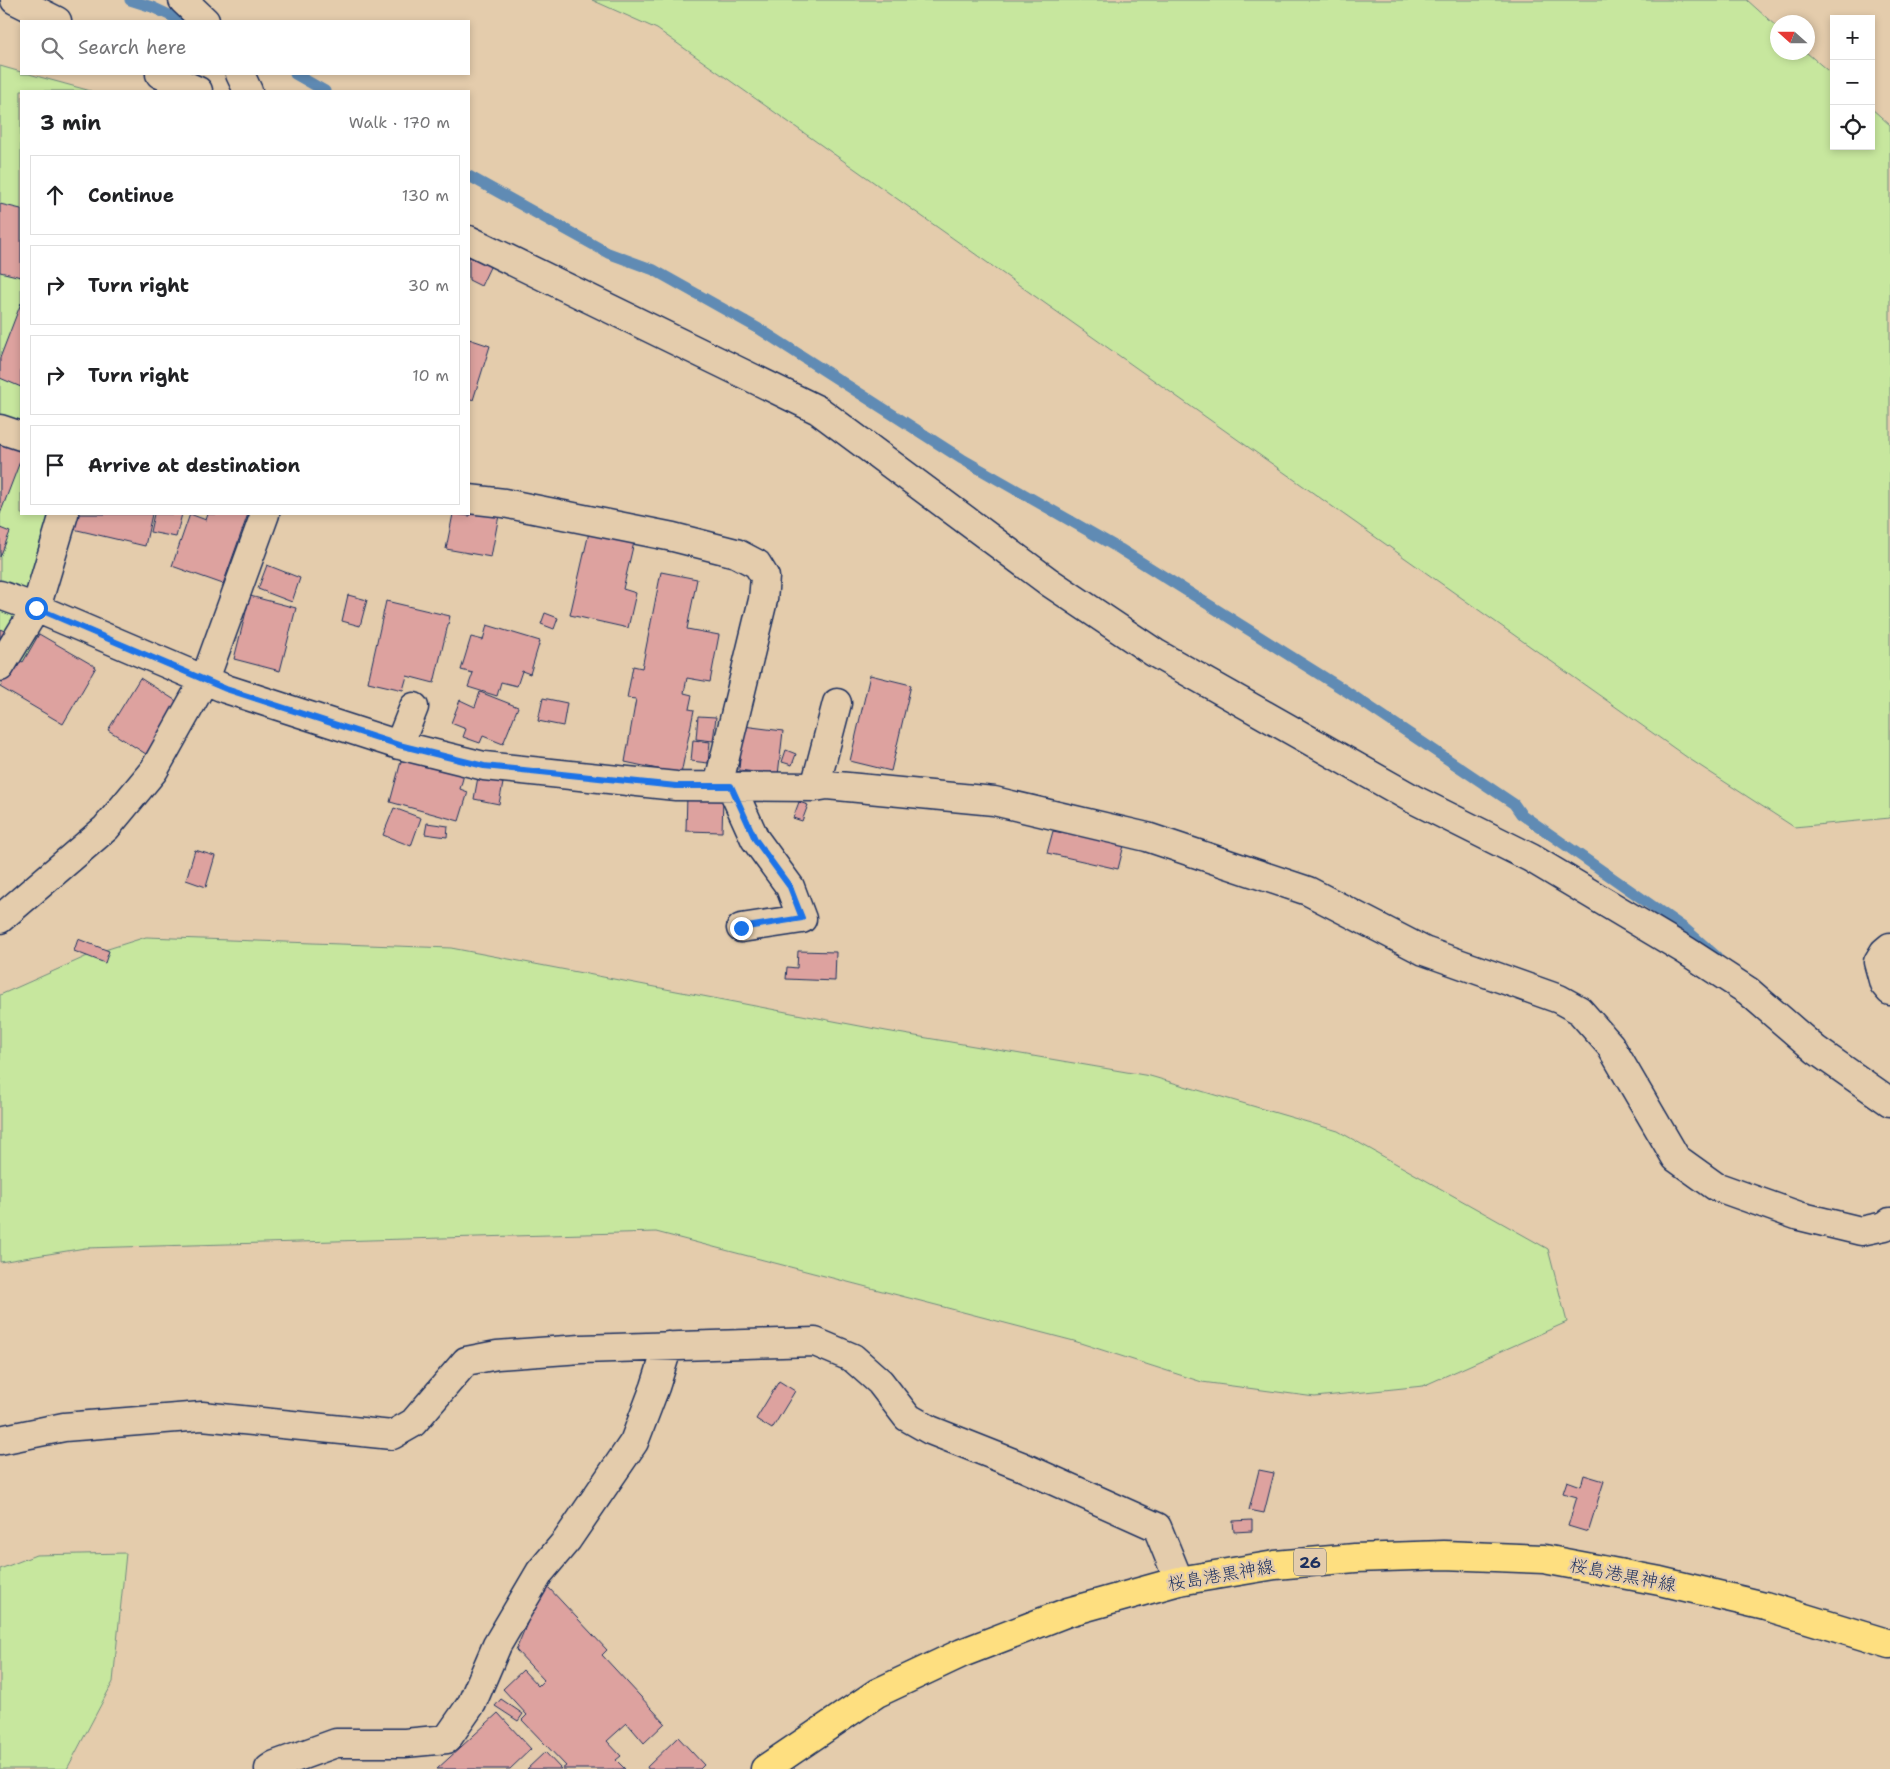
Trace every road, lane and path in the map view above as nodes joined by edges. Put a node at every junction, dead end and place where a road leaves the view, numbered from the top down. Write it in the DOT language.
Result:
graph roads {
  1 [pos="15,0"];
  2 [pos="183,0"];
  3 [pos="55,20"];
  4 [pos="204,20"];
  5 [pos="162,75"];
  6 [pos="240,75"];
  7 [pos="196,90"];
  8 [pos="248,90"];
  9 [pos="470,240"];
  10 [pos="0,429"];
  11 [pos="20,436"];
  12 [pos="470,499"];
  13 [pos="64,515"];
  14 [pos="265,515"];
  15 [pos="0,595"];
  16 [pos="36,608"];
  17 [pos="0,667"];
  18 [pos="204,679"];
  19 [pos="837,703"];
  20 [pos="414,707"];
  21 [pos="399,745"];
  22 [pos="725,786"];
  23 [pos="816,787"];
  24 [pos="0,919"];
  25 [pos="741,928"];
  26 [pos="1890,947"];
  27 [pos="1890,991"];
  28 [pos="1890,1102"];
  29 [pos="1890,1222"];
  30 [pos="668,1346"];
  31 [pos="0,1440"];
  32 [pos="1179,1580"];
  33 [pos="1881,1642"];
  34 [pos="1890,1659"];
  35 [pos="269,1769"];
  36 [pos="765,1769"];
  1 -- 3 [label="street"];
  2 -- 4 [label="street"];
  5 -- 7 [label="street"];
  6 -- 8 [label="street"];
  9 -- 28 [label="street"];
  10 -- 11 [label="street"];
  12 -- 22 [label="street"];
  13 -- 16 [label="street"];
  14 -- 18 [label="street"];
  15 -- 16 [label="street"];
  16 -- 17 [label="street"];
  16 -- 18 [label="street"];
  18 -- 21 [label="street"];
  18 -- 24 [label="street"];
  19 -- 23 [label="street"];
  20 -- 21 [label="street"];
  21 -- 22 [label="street"];
  22 -- 23 [label="street"];
  22 -- 25 [label="street"];
  23 -- 29 [label="street"];
  26 -- 27 [label="street"];
  30 -- 31 [label="street"];
  30 -- 32 [label="street"];
  30 -- 35 [label="street"];
  32 -- 33 [label="main road, 桜島港黒神線 / 26"];
  32 -- 36 [label="main road, 桜島港黒神線 / 26"];
  33 -- 34 [label="street"];
}
